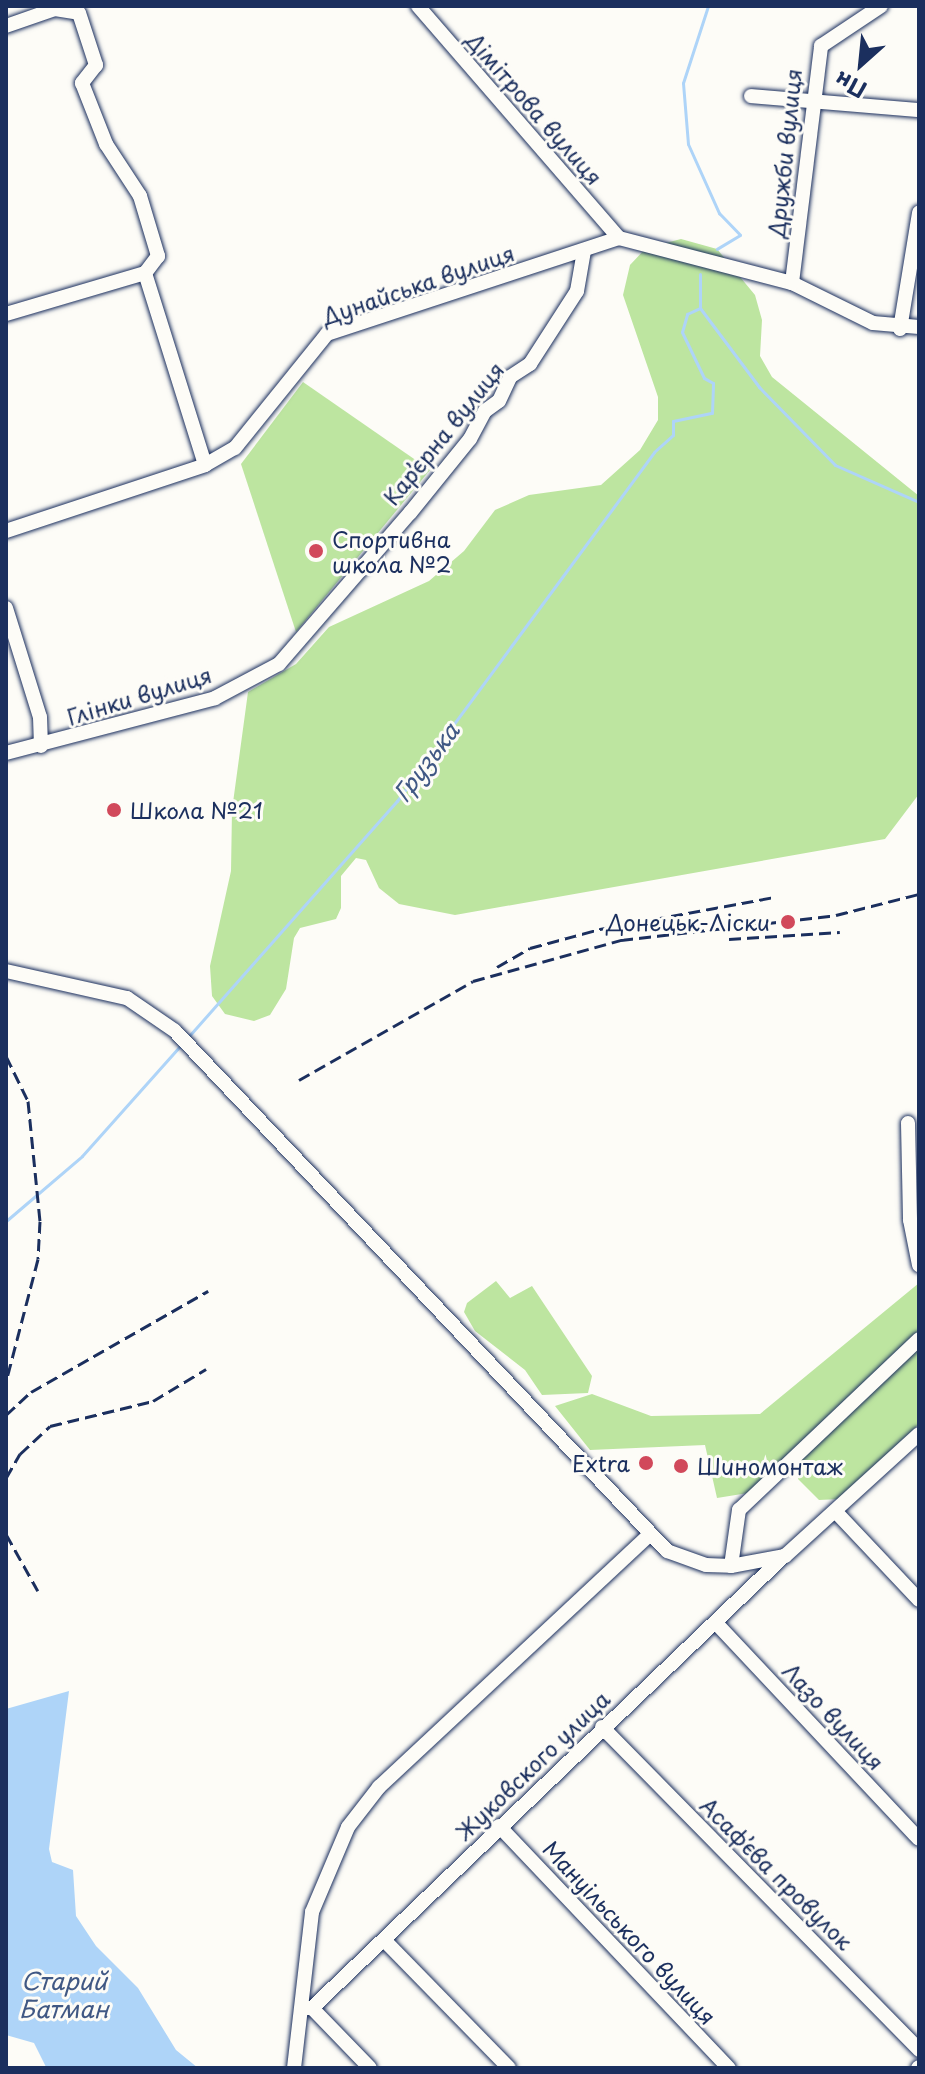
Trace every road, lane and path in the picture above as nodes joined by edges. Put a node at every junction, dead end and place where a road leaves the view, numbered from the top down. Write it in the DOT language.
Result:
graph roads {
  1 [pos="418,6"];
  2 [pos="881,6"];
  3 [pos="54,7"];
  4 [pos="6,26"];
  5 [pos="751,96"];
  6 [pos="811,98"];
  7 [pos="919,110"];
  8 [pos="919,213"];
  9 [pos="619,238"];
  10 [pos="584,251"];
  11 [pos="145,273"];
  12 [pos="792,283"];
  13 [pos="6,314"];
  14 [pos="919,327"];
  15 [pos="900,329"];
  16 [pos="205,465"];
  17 [pos="6,531"];
  18 [pos="6,608"];
  19 [pos="279,664"];
  20 [pos="41,746"];
  21 [pos="6,753"];
  22 [pos="6,971"];
  23 [pos="908,1123"];
  24 [pos="919,1265"];
  25 [pos="919,1339"];
  26 [pos="919,1434"];
  27 [pos="836,1512"];
  28 [pos="650,1534"];
  29 [pos="785,1556"];
  30 [pos="731,1566"];
  31 [pos="919,1600"];
  32 [pos="716,1623"];
  33 [pos="602,1727"];
  34 [pos="499,1826"];
  35 [pos="919,1839"];
  36 [pos="386,1942"];
  37 [pos="306,2008"];
  38 [pos="919,2050"];
  39 [pos="294,2068"];
  40 [pos="370,2068"];
  41 [pos="509,2068"];
  42 [pos="729,2068"];
  1 -- 9 [label="street, Дімітрова вулиця"];
  2 -- 6 [label="street, Дружби вулиця"];
  3 -- 4 [label="street"];
  3 -- 11 [label="street"];
  5 -- 6 [label="street"];
  6 -- 7 [label="street"];
  6 -- 12 [label="street, Дружби вулиця"];
  8 -- 15 [label="street"];
  9 -- 10 [label="street, Дунайська вулиця"];
  9 -- 12 [label="street"];
  10 -- 16 [label="street, Дунайська вулиця"];
  10 -- 19 [label="street, Кар’єрна вулиця"];
  11 -- 13 [label="street"];
  11 -- 16 [label="street"];
  12 -- 15 [label="street"];
  14 -- 15 [label="street"];
  16 -- 17 [label="street, Дунайська вулиця"];
  18 -- 20 [label="street"];
  19 -- 20 [label="street, Глінки вулиця"];
  20 -- 21 [label="street, Глінки вулиця"];
  22 -- 28 [label="street"];
  23 -- 24 [label="street"];
  25 -- 30 [label="street"];
  26 -- 27 [label="street, Жуковского улица"];
  27 -- 29 [label="street, Жуковского улица"];
  27 -- 31 [label="street"];
  28 -- 30 [label="street"];
  28 -- 37 [label="street"];
  29 -- 30 [label="street"];
  29 -- 32 [label="street, Жуковского улица"];
  32 -- 33 [label="street, Жуковского улица"];
  32 -- 35 [label="street, Лазо вулиця"];
  33 -- 34 [label="street, Жуковского улица"];
  33 -- 38 [label="street, Асаф’єва провулок"];
  34 -- 36 [label="street, Жуковского улица"];
  34 -- 42 [label="street, Мануільського вулиця"];
  36 -- 37 [label="street, Жуковского улица"];
  36 -- 41 [label="street"];
  37 -- 39 [label="street"];
  37 -- 40 [label="street"];
}
